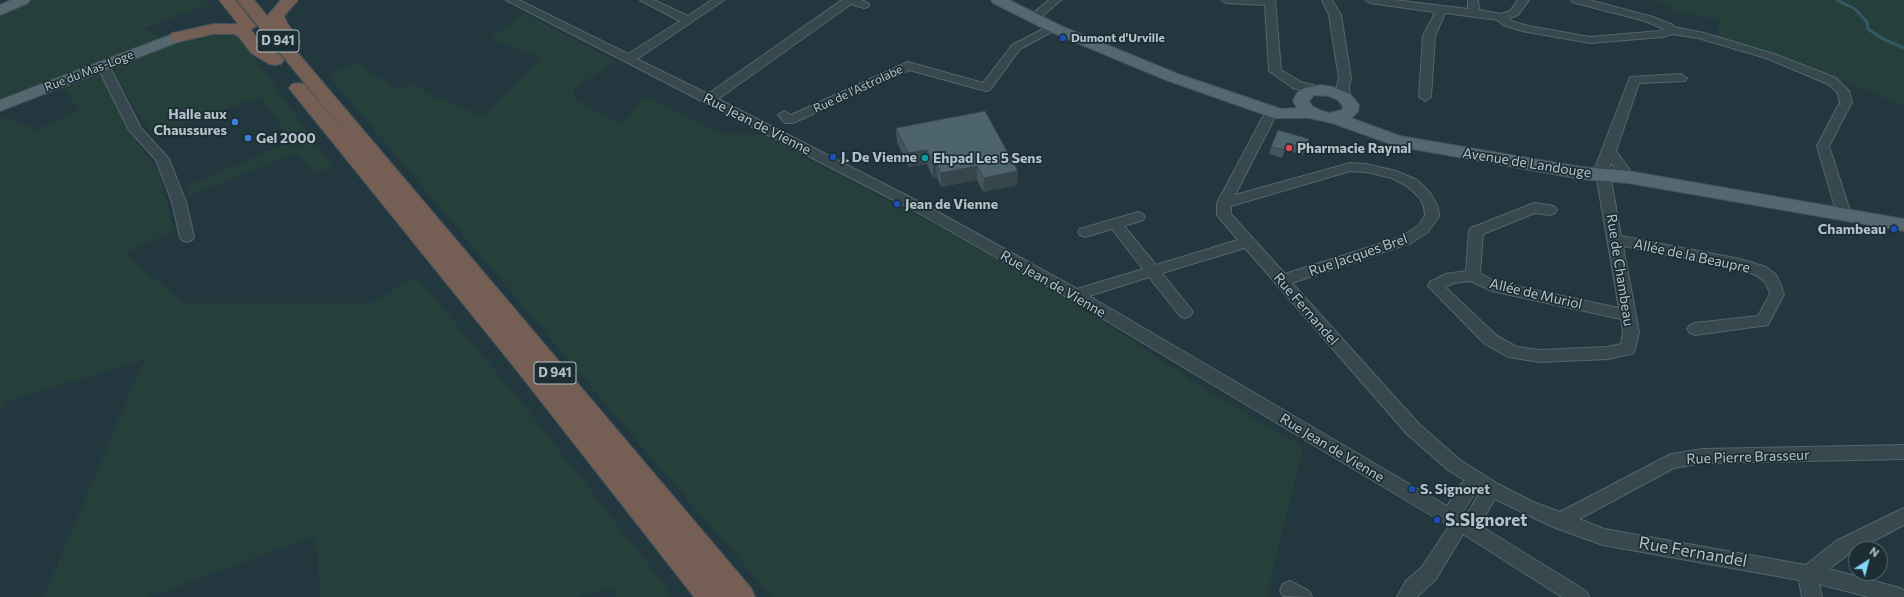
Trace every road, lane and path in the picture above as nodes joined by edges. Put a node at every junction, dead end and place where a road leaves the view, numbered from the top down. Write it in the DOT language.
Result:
graph roads {
  1 [pos="22,0"];
  2 [pos="216,0"];
  3 [pos="227,0"];
  4 [pos="244,0"];
  5 [pos="290,0"];
  6 [pos="511,0"];
  7 [pos="536,0"];
  8 [pos="645,0"];
  9 [pos="719,0"];
  10 [pos="850,0"];
  11 [pos="998,0"];
  12 [pos="1056,0"];
  13 [pos="1226,0"];
  14 [pos="1327,0"];
  15 [pos="1370,0"];
  16 [pos="1473,0"];
  17 [pos="1524,0"];
  18 [pos="1576,0"];
  19 [pos="1270,1"];
  20 [pos="864,5"];
  21 [pos="524,6"];
  22 [pos="1438,9"];
  23 [pos="0,11"];
  24 [pos="1474,13"];
  25 [pos="1502,17"];
  26 [pos="1034,18"];
  27 [pos="688,20"];
  28 [pos="1051,26"];
  29 [pos="1670,30"];
  30 [pos="178,37"];
  31 [pos="629,59"];
  32 [pos="275,60"];
  33 [pos="898,61"];
  34 [pos="103,66"];
  35 [pos="1681,78"];
  36 [pos="312,82"];
  37 [pos="1309,96"];
  38 [pos="1425,97"];
  39 [pos="709,99"];
  40 [pos="1343,103"];
  41 [pos="0,106"];
  42 [pos="1270,110"];
  43 [pos="784,115"];
  44 [pos="761,126"];
  45 [pos="1609,151"];
  46 [pos="1604,174"];
  47 [pos="1628,177"];
  48 [pos="1224,203"];
  49 [pos="1550,210"];
  50 [pos="1844,214"];
  51 [pos="1138,217"];
  52 [pos="1115,224"];
  53 [pos="1904,225"];
  54 [pos="1085,232"];
  55 [pos="187,237"];
  56 [pos="1615,240"];
  57 [pos="1247,242"];
  58 [pos="1152,271"];
  59 [pos="1473,275"];
  60 [pos="1281,281"];
  61 [pos="1075,295"];
  62 [pos="1185,312"];
  63 [pos="1628,315"];
  64 [pos="1695,329"];
  65 [pos="1904,452"];
  66 [pos="1475,479"];
  67 [pos="1492,489"];
  68 [pos="1904,516"];
  69 [pos="1559,521"];
  70 [pos="1459,523"];
  71 [pos="1807,574"];
  72 [pos="711,597"];
  73 [pos="742,597"];
  74 [pos="1407,597"];
  75 [pos="1579,597"];
  76 [pos="1812,597"];
  77 [pos="1900,597"];
  1 -- 23 [label="main road"];
  2 -- 30 [label="highway"];
  3 -- 32 [label="highway, D 941"];
  4 -- 36 [label="highway, D 941"];
  5 -- 36 [label="highway"];
  6 -- 21 [label="street, Rue Jean de Vienne"];
  7 -- 21 [label="street"];
  8 -- 27 [label="street"];
  9 -- 27 [label="street"];
  10 -- 20 [label="street"];
  10 -- 39 [label="street"];
  11 -- 26 [label="main road"];
  12 -- 26 [label="street"];
  12 -- 28 [label="street"];
  13 -- 19 [label="street"];
  14 -- 40 [label="street"];
  15 -- 22 [label="street"];
  16 -- 24 [label="street"];
  17 -- 25 [label="street"];
  18 -- 29 [label="street"];
  19 -- 37 [label="street"];
  21 -- 31 [label="street, Rue Jean de Vienne"];
  22 -- 24 [label="street"];
  22 -- 38 [label="street"];
  24 -- 25 [label="street"];
  25 -- 29 [label="street"];
  26 -- 28 [label="main road"];
  27 -- 31 [label="street"];
  28 -- 42 [label="main road"];
  28 -- 43 [label="street, Rue de l'Astrolabe"];
  29 -- 50 [label="street"];
  30 -- 32 [label="highway"];
  30 -- 34 [label="main road, Rue du Mas-Loge"];
  31 -- 39 [label="street, Rue Jean de Vienne"];
  32 -- 72 [label="highway, D 941"];
  33 -- 43 [label="street, Rue de l'Astrolabe"];
  34 -- 41 [label="main road, Rue du Mas-Loge"];
  34 -- 55 [label="street"];
  35 -- 45 [label="street, Rue de Chambeau"];
  36 -- 73 [label="highway, D 941"];
  37 -- 40 [label="main road"];
  37 -- 40 [label="main road"];
  37 -- 42 [label="main road"];
  39 -- 44 [label="street, Rue Jean de Vienne"];
  40 -- 46 [label="main road, Avenue de Landouge"];
  42 -- 48 [label="street"];
  43 -- 44 [label="street, Rue de l'Astrolabe"];
  44 -- 61 [label="street, Rue Jean de Vienne"];
  45 -- 46 [label="street, Rue de Chambeau"];
  45 -- 47 [label="street"];
  46 -- 47 [label="main road, Avenue de Landouge"];
  46 -- 56 [label="street, Rue de Chambeau"];
  47 -- 50 [label="main road, Avenue de Landouge"];
  48 -- 57 [label="street, Rue Fernandel"];
  48 -- 60 [label="street, Rue Jacques Brel"];
  49 -- 59 [label="street, Allée de Muriol"];
  50 -- 53 [label="main road, Avenue de Landouge"];
  51 -- 52 [label="street"];
  52 -- 54 [label="street"];
  52 -- 58 [label="street"];
  56 -- 63 [label="street, Rue de Chambeau"];
  56 -- 64 [label="street, Allée de la Beaupre"];
  57 -- 58 [label="street"];
  57 -- 60 [label="street, Rue Fernandel"];
  58 -- 61 [label="street"];
  58 -- 62 [label="street"];
  59 -- 63 [label="street, Allée de Muriol"];
  59 -- 63 [label="street, Rue de Chambeau"];
  60 -- 66 [label="street, Rue Fernandel"];
  61 -- 70 [label="street, Rue Jean de Vienne"];
  65 -- 69 [label="street, Rue Pierre Brasseur"];
  66 -- 67 [label="street, Rue Fernandel"];
  66 -- 70 [label="street"];
  67 -- 69 [label="street, Rue Fernandel"];
  67 -- 70 [label="street"];
  68 -- 71 [label="street"];
  69 -- 71 [label="street, Rue Fernandel"];
  70 -- 74 [label="street"];
  70 -- 75 [label="street, Rue Jean de Vienne"];
  71 -- 76 [label="street"];
  71 -- 77 [label="street, Rue Fernandel"];
}
